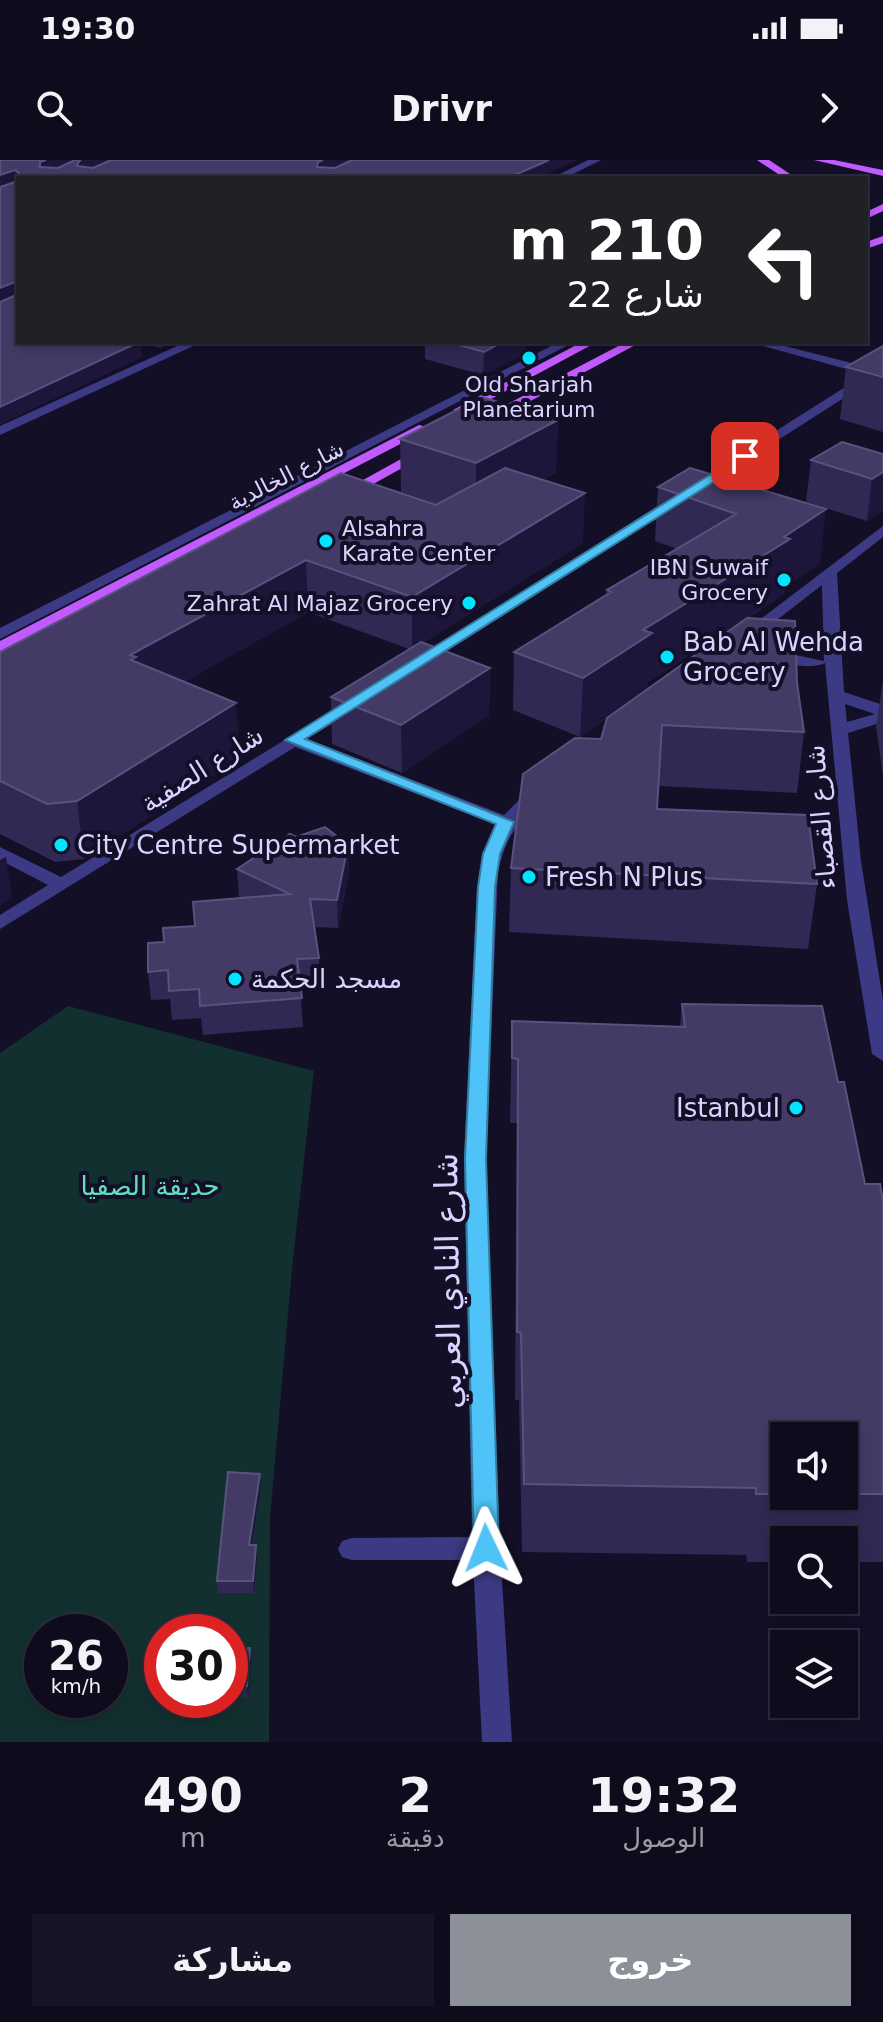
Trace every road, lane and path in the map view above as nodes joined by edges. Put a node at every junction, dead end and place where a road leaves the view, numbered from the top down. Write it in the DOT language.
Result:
graph roads {
  1 [pos="596,160"];
  2 [pos="762,160"];
  3 [pos="817,160"];
  4 [pos="857,160"];
  5 [pos="883,172"];
  6 [pos="561,176"];
  7 [pos="788,176"];
  8 [pos="835,176"];
  9 [pos="192,344"];
  10 [pos="564,344"];
  11 [pos="587,344"];
  12 [pos="631,344"];
  13 [pos="762,344"];
  14 [pos="138,349"];
  15 [pos="165,356"];
  16 [pos="880,375"];
  17 [pos="498,379"];
  18 [pos="517,380"];
  19 [pos="480,422"];
  20 [pos="0,431"];
  21 [pos="441,443"];
  22 [pos="329,503"];
  23 [pos="883,530"];
  24 [pos="830,573"];
  25 [pos="773,631"];
  26 [pos="0,634"];
  27 [pos="0,647"];
  28 [pos="759,654"];
  29 [pos="825,668"];
  30 [pos="398,675"];
  31 [pos="367,695"];
  32 [pos="835,695"];
  33 [pos="883,711"];
  34 [pos="883,717"];
  35 [pos="839,730"];
  36 [pos="293,740"];
  37 [pos="550,784"];
  38 [pos="505,822"];
  39 [pos="0,853"];
  40 [pos="62,885"];
  41 [pos="0,923"];
  42 [pos="883,1054"];
  43 [pos="486,1548"];
  44 [pos="352,1549"];
  45 [pos="497,1742"];
  1 -- 6 [label="street"];
  2 -- 7 [label="main road"];
  3 -- 5 [label="main road"];
  3 -- 8 [label="main road"];
  4 -- 5 [label="main road"];
  9 -- 15 [label="street"];
  10 -- 17 [label="street"];
  11 -- 18 [label="main road, شارع الخالدية"];
  12 -- 19 [label="main road"];
  13 -- 16 [label="street"];
  14 -- 15 [label="street"];
  15 -- 20 [label="street"];
  16 -- 30 [label="street"];
  17 -- 18 [label="main road"];
  17 -- 26 [label="street"];
  18 -- 27 [label="main road, شارع الخالدية"];
  21 -- 22 [label="main road, شارع الخالدية"];
  23 -- 24 [label="street"];
  24 -- 25 [label="street"];
  24 -- 29 [label="street, شارع القصباء"];
  25 -- 29 [label="street"];
  25 -- 29 [label="street"];
  28 -- 29 [label="street"];
  29 -- 32 [label="street, شارع القصباء"];
  31 -- 36 [label="street, شارع الصفية"];
  32 -- 33 [label="street"];
  32 -- 35 [label="street, شارع القصباء"];
  34 -- 35 [label="street"];
  35 -- 42 [label="street, شارع القصباء"];
  36 -- 38 [label="street"];
  36 -- 40 [label="street, شارع الصفية"];
  37 -- 38 [label="street"];
  38 -- 43 [label="street, شارع النادي العربي"];
  39 -- 40 [label="street"];
  40 -- 41 [label="street, شارع الصفية"];
  43 -- 44 [label="street"];
  43 -- 45 [label="street, شارع النادي العربي"];
}
